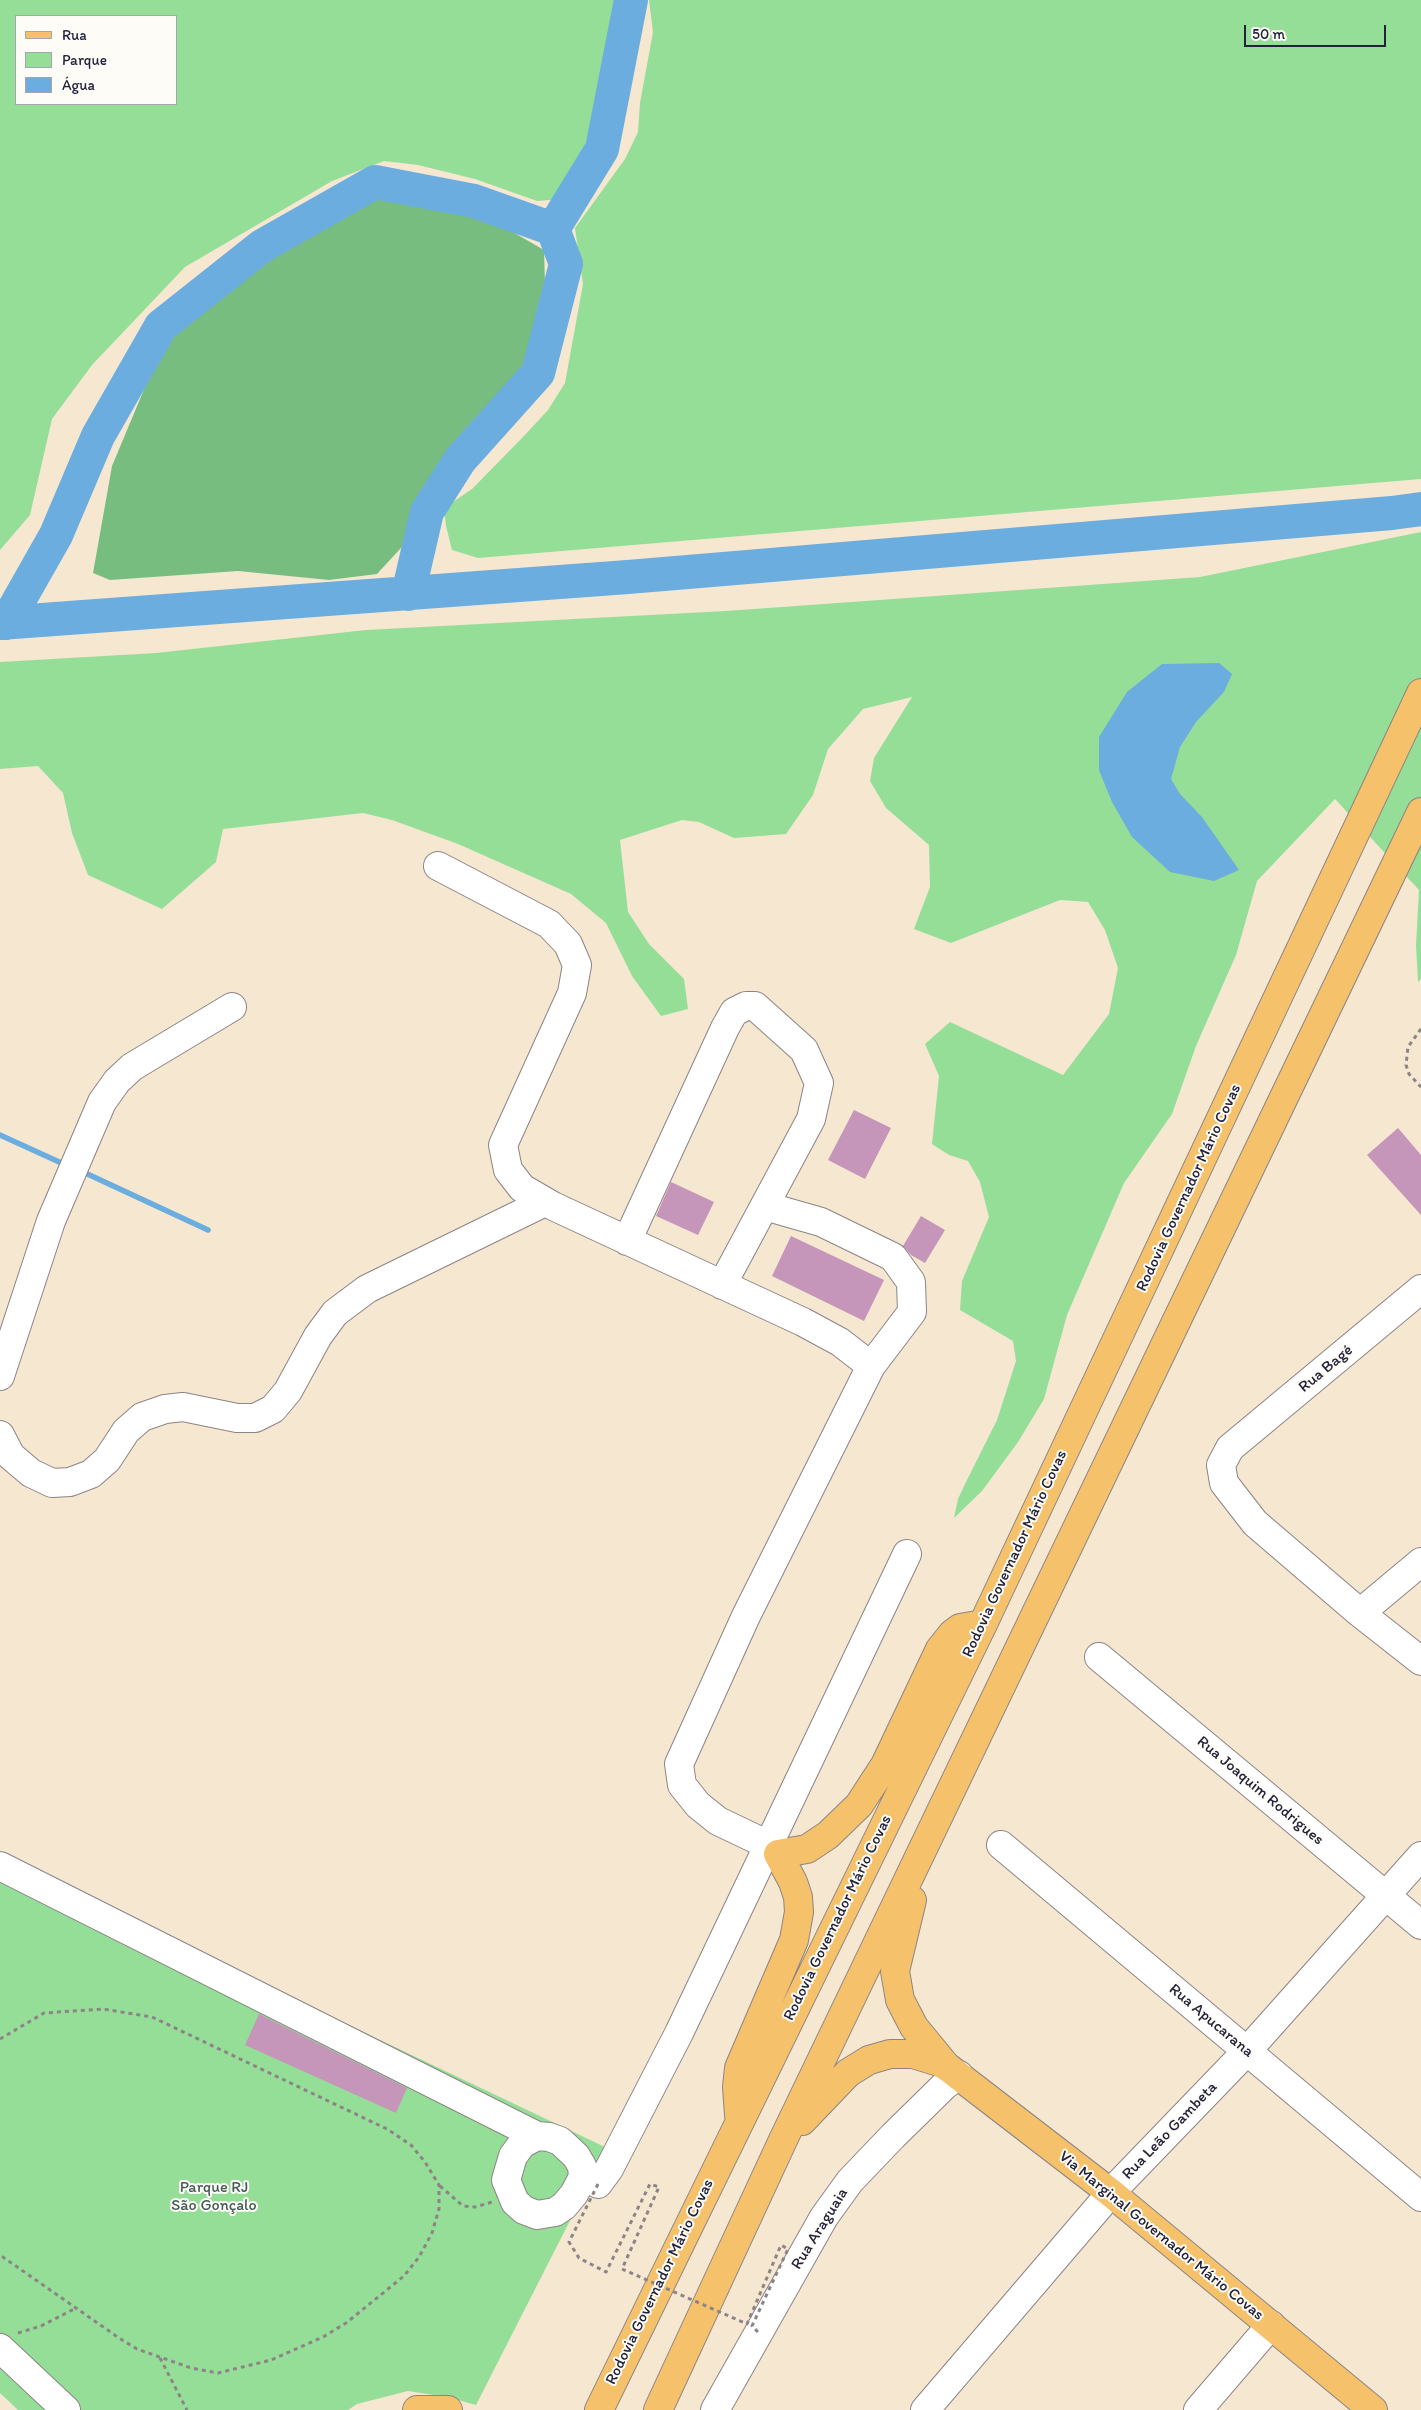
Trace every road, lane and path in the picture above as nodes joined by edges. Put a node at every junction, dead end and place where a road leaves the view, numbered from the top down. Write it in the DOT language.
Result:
graph roads {
  1 [pos="1421,693"];
  2 [pos="1421,812"];
  3 [pos="438,866"];
  4 [pos="232,1007"];
  5 [pos="1421,1029"];
  6 [pos="1421,1087"];
  7 [pos="545,1202"];
  8 [pos="765,1206"];
  9 [pos="627,1241"];
  10 [pos="722,1285"];
  11 [pos="1421,1289"];
  12 [pos="871,1366"];
  13 [pos="0,1376"];
  14 [pos="0,1435"];
  15 [pos="907,1554"];
  16 [pos="1421,1562"];
  17 [pos="1360,1612"];
  18 [pos="983,1624"];
  19 [pos="1099,1657"];
  20 [pos="1421,1661"];
  21 [pos="1001,1844"];
  22 [pos="773,1850"];
  23 [pos="922,1854"];
  24 [pos="1421,1856"];
  25 [pos="0,1866"];
  26 [pos="1386,1896"];
  27 [pos="1421,1925"];
  28 [pos="0,2039"];
  29 [pos="1247,2051"];
  30 [pos="952,2071"];
  31 [pos="740,2118"];
  32 [pos="537,2136"];
  33 [pos="784,2140"];
  34 [pos="576,2156"];
  35 [pos="604,2176"];
  36 [pos="439,2185"];
  37 [pos="509,2191"];
  38 [pos="1111,2193"];
  39 [pos="1421,2197"];
  40 [pos="0,2255"];
  41 [pos="76,2308"];
  42 [pos="1271,2325"];
  43 [pos="758,2332"];
  44 [pos="8,2340"];
  45 [pos="159,2358"];
  46 [pos="66,2410"];
  47 [pos="187,2410"];
  48 [pos="417,2410"];
  49 [pos="448,2410"];
  50 [pos="599,2410"];
  51 [pos="658,2410"];
  52 [pos="716,2410"];
  53 [pos="925,2410"];
  54 [pos="1198,2410"];
  55 [pos="1372,2410"];
  1 -- 18 [label="main road, Rodovia Governador Mário Covas"];
  2 -- 23 [label="main road"];
  3 -- 7 [label="street"];
  4 -- 13 [label="street"];
  5 -- 6 [label="path"];
  7 -- 9 [label="street"];
  7 -- 14 [label="street"];
  8 -- 9 [label="street"];
  8 -- 10 [label="street"];
  8 -- 12 [label="street"];
  9 -- 10 [label="street"];
  10 -- 12 [label="street"];
  11 -- 17 [label="street, Rua Bagé"];
  12 -- 22 [label="street"];
  15 -- 22 [label="street"];
  16 -- 17 [label="street"];
  17 -- 20 [label="street"];
  18 -- 22 [label="main road"];
  18 -- 31 [label="main road, Rodovia Governador Mário Covas"];
  19 -- 26 [label="street, Rua Joaquim Rodrigues"];
  21 -- 29 [label="street, Rua Apucarana"];
  22 -- 31 [label="main road"];
  22 -- 35 [label="street"];
  23 -- 30 [label="main road"];
  23 -- 33 [label="main road"];
  24 -- 26 [label="street, Rua Leão Gambeta"];
  25 -- 32 [label="street"];
  26 -- 27 [label="street, Rua Joaquim Rodrigues"];
  26 -- 29 [label="street, Rua Leão Gambeta"];
  28 -- 36 [label="path"];
  29 -- 38 [label="street, Rua Leão Gambeta"];
  29 -- 39 [label="street, Rua Apucarana"];
  30 -- 33 [label="main road"];
  30 -- 38 [label="main road, Via Marginal Governador Mário Covas"];
  30 -- 43 [label="street, Rua Araguaia"];
  31 -- 50 [label="main road, Rodovia Governador Mário Covas"];
  32 -- 34 [label="street"];
  32 -- 37 [label="street"];
  33 -- 51 [label="main road"];
  34 -- 35 [label="street"];
  34 -- 37 [label="street"];
  35 -- 43 [label="path, bridge"];
  36 -- 37 [label="path"];
  36 -- 45 [label="path"];
  38 -- 42 [label="main road, Via Marginal Governador Mário Covas"];
  38 -- 53 [label="street, Rua Leão Gambeta"];
  40 -- 41 [label="path"];
  41 -- 44 [label="path"];
  41 -- 45 [label="path"];
  42 -- 54 [label="street"];
  42 -- 55 [label="main road, Via Marginal Governador Mário Covas"];
  43 -- 52 [label="street, Rua Araguaia"];
  44 -- 46 [label="street"];
  45 -- 47 [label="path"];
  48 -- 49 [label="main road"];
}
